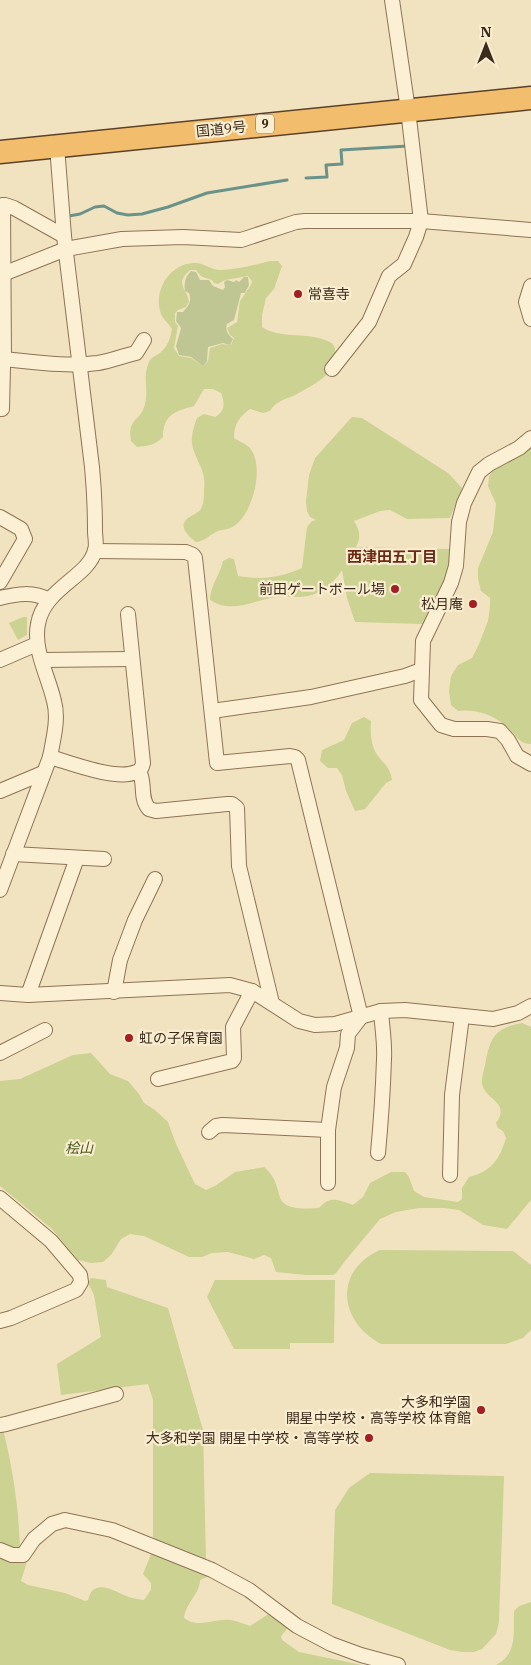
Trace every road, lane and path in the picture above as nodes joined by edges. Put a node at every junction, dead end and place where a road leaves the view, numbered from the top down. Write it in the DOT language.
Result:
graph roads {
  1 [pos="392,0"];
  2 [pos="531,98"];
  3 [pos="408,110"];
  4 [pos="57,146"];
  5 [pos="0,152"];
  6 [pos="1,206"];
  7 [pos="421,221"];
  8 [pos="531,230"];
  9 [pos="65,243"];
  10 [pos="3,274"];
  11 [pos="531,286"];
  12 [pos="531,319"];
  13 [pos="144,340"];
  14 [pos="4,359"];
  15 [pos="78,364"];
  16 [pos="332,370"];
  17 [pos="0,409"];
  18 [pos="531,438"];
  19 [pos="0,517"];
  20 [pos="95,551"];
  21 [pos="0,582"];
  22 [pos="0,598"];
  23 [pos="49,600"];
  24 [pos="128,614"];
  25 [pos="37,644"];
  26 [pos="132,659"];
  27 [pos="0,660"];
  28 [pos="42,660"];
  29 [pos="422,670"];
  30 [pos="212,711"];
  31 [pos="50,758"];
  32 [pos="531,764"];
  33 [pos="139,771"];
  34 [pos="43,773"];
  35 [pos="0,791"];
  36 [pos="8,858"];
  37 [pos="77,858"];
  38 [pos="104,859"];
  39 [pos="155,879"];
  40 [pos="0,890"];
  41 [pos="252,991"];
  42 [pos="114,992"];
  43 [pos="28,995"];
  44 [pos="0,997"];
  45 [pos="272,1003"];
  46 [pos="531,1006"];
  47 [pos="381,1011"];
  48 [pos="462,1016"];
  49 [pos="361,1017"];
  50 [pos="45,1030"];
  51 [pos="0,1053"];
  52 [pos="158,1079"];
  53 [pos="328,1130"];
  54 [pos="209,1132"];
  55 [pos="378,1153"];
  56 [pos="450,1175"];
  57 [pos="328,1183"];
  58 [pos="0,1198"];
  59 [pos="0,1321"];
  60 [pos="116,1394"];
  61 [pos="0,1425"];
  62 [pos="0,1550"];
  63 [pos="398,1665"];
  1 -- 3 [label="street"];
  2 -- 3 [label="highway, 国道9号 / 9"];
  3 -- 4 [label="highway, 国道9号 / 9"];
  3 -- 7 [label="street"];
  4 -- 5 [label="highway, 国道9号 / 9"];
  4 -- 9 [label="street"];
  6 -- 9 [label="street"];
  6 -- 10 [label="street"];
  7 -- 8 [label="street"];
  7 -- 9 [label="street"];
  7 -- 16 [label="street"];
  9 -- 10 [label="street"];
  9 -- 15 [label="street"];
  10 -- 14 [label="street"];
  11 -- 12 [label="street"];
  13 -- 15 [label="street"];
  14 -- 15 [label="street"];
  14 -- 17 [label="street"];
  15 -- 20 [label="street"];
  18 -- 29 [label="street"];
  19 -- 21 [label="street"];
  20 -- 23 [label="street"];
  20 -- 30 [label="street"];
  22 -- 23 [label="street"];
  23 -- 25 [label="street"];
  24 -- 26 [label="street"];
  25 -- 27 [label="street"];
  25 -- 28 [label="street"];
  26 -- 28 [label="street"];
  26 -- 33 [label="street"];
  28 -- 31 [label="street"];
  29 -- 30 [label="street"];
  29 -- 32 [label="street"];
  30 -- 49 [label="street"];
  31 -- 33 [label="street"];
  31 -- 34 [label="street"];
  33 -- 45 [label="street"];
  34 -- 35 [label="street"];
  34 -- 36 [label="street"];
  36 -- 37 [label="street"];
  36 -- 40 [label="street"];
  37 -- 38 [label="street"];
  37 -- 43 [label="street"];
  39 -- 42 [label="street"];
  41 -- 42 [label="street"];
  41 -- 45 [label="street"];
  41 -- 52 [label="street"];
  42 -- 43 [label="street"];
  43 -- 44 [label="street"];
  45 -- 49 [label="street"];
  46 -- 48 [label="street"];
  47 -- 48 [label="street"];
  47 -- 49 [label="street"];
  47 -- 55 [label="street"];
  48 -- 56 [label="street"];
  49 -- 53 [label="street"];
  50 -- 51 [label="street"];
  53 -- 54 [label="street"];
  53 -- 57 [label="street"];
  58 -- 59 [label="street"];
  60 -- 61 [label="street"];
  62 -- 63 [label="street"];
}
